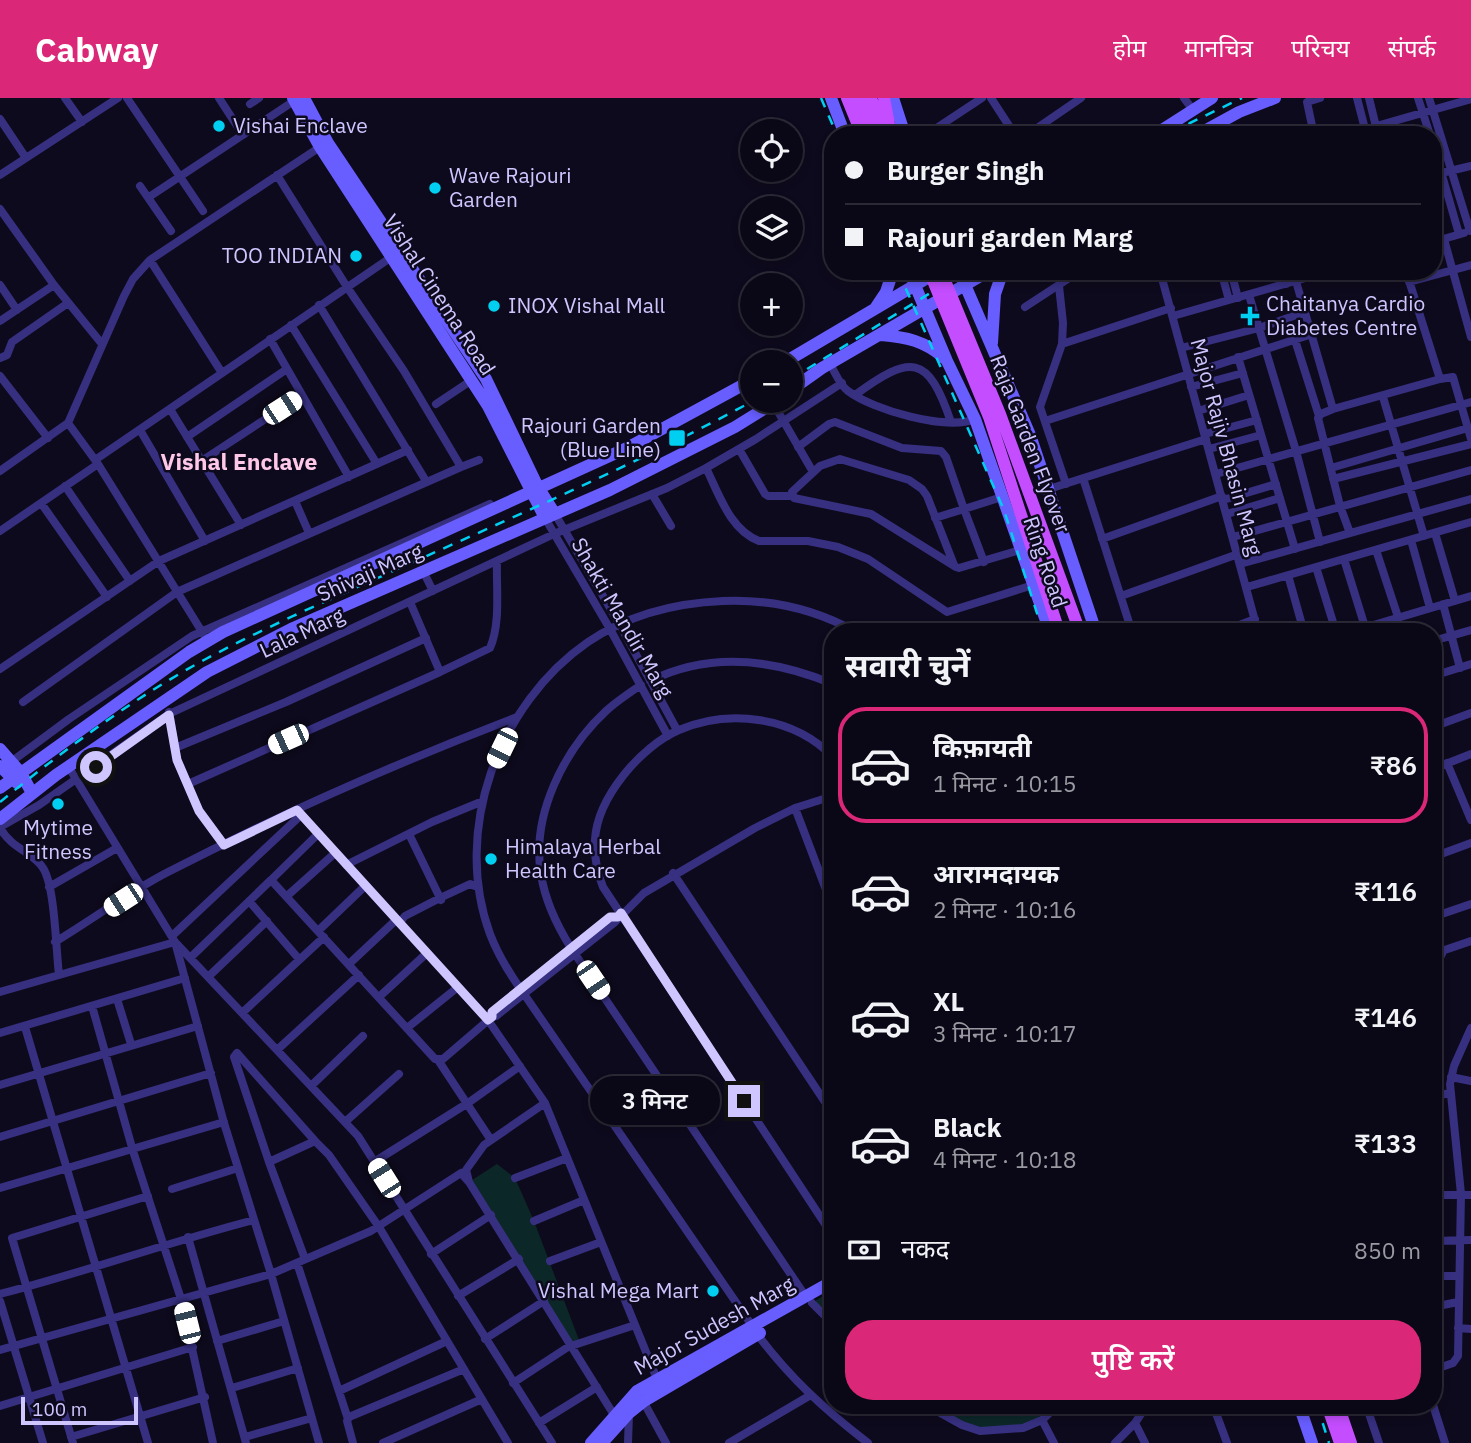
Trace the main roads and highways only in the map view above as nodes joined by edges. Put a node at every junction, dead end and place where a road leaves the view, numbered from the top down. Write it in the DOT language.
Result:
graph roads {
  1 [pos="831,98"];
  2 [pos="847,98"];
  3 [pos="859,98"];
  4 [pos="871,98"];
  5 [pos="884,98"];
  6 [pos="892,98"];
  7 [pos="1212,98"];
  8 [pos="1275,98"];
  9 [pos="297,99"];
  10 [pos="842,126"];
  11 [pos="858,126"];
  12 [pos="870,126"];
  13 [pos="882,126"];
  14 [pos="889,126"];
  15 [pos="902,126"];
  16 [pos="1168,126"];
  17 [pos="1213,126"];
  18 [pos="890,280"];
  19 [pos="913,280"];
  20 [pos="925,280"];
  21 [pos="933,280"];
  22 [pos="944,280"];
  23 [pos="962,280"];
  24 [pos="976,280"];
  25 [pos="1000,280"];
  26 [pos="915,286"];
  27 [pos="965,287"];
  28 [pos="925,309"];
  29 [pos="874,310"];
  30 [pos="880,335"];
  31 [pos="992,349"];
  32 [pos="803,351"];
  33 [pos="466,358"];
  34 [pos="947,360"];
  35 [pos="803,382"];
  36 [pos="740,387"];
  37 [pos="1017,402"];
  38 [pos="757,413"];
  39 [pos="975,419"];
  40 [pos="534,489"];
  41 [pos="555,514"];
  42 [pos="1049,623"];
  43 [pos="1050,623"];
  44 [pos="1077,623"];
  45 [pos="1093,623"];
  46 [pos="0,748"];
  47 [pos="5,764"];
  48 [pos="16,777"];
  49 [pos="0,788"];
  50 [pos="32,793"];
  51 [pos="0,819"];
  52 [pos="824,1288"];
  53 [pos="824,1294"];
  54 [pos="809,1300"];
  55 [pos="640,1396"];
  56 [pos="1302,1414"];
  57 [pos="1330,1414"];
  58 [pos="1341,1414"];
  59 [pos="591,1443"];
  60 [pos="602,1443"];
  61 [pos="1312,1443"];
  62 [pos="1340,1443"];
  63 [pos="1351,1443"];
  1 -- 10 [label="main road"];
  2 -- 11 [label="main road"];
  3 -- 12 [label="main road"];
  4 -- 13 [label="main road"];
  5 -- 14 [label="main road"];
  6 -- 15 [label="main road"];
  7 -- 16 [label="main road"];
  8 -- 17 [label="main road"];
  9 -- 33 [label="main road, Vishal Cinema Road"];
  18 -- 29 [label="main road"];
  19 -- 26 [label="main road, Ring Road"];
  20 -- 26 [label="main road"];
  21 -- 43 [label="main road, Raja Garden Flyover, bridge"];
  22 -- 44 [label="main road, Raja Garden Flyover, bridge"];
  23 -- 27 [label="main road, Ring Road"];
  24 -- 27 [label="main road"];
  25 -- 31 [label="main road"];
  26 -- 28 [label="main road, Ring Road"];
  26 -- 29 [label="main road"];
  27 -- 28 [label="main road"];
  27 -- 31 [label="main road, Ring Road"];
  28 -- 30 [label="main road"];
  28 -- 34 [label="main road, Ring Road"];
  29 -- 32 [label="main road"];
  30 -- 34 [label="main road"];
  30 -- 35 [label="main road"];
  31 -- 37 [label="main road, Ring Road"];
  33 -- 40 [label="main road, Vishal Cinema Road"];
  33 -- 40 [label="main road, Vishal Cinema Road"];
  34 -- 39 [label="main road, Ring Road"];
  36 -- 40 [label="main road, Shivaji Marg"];
  37 -- 39 [label="main road"];
  37 -- 45 [label="main road, Ring Road"];
  38 -- 41 [label="main road, Shivaji Marg"];
  39 -- 42 [label="main road, Ring Road"];
  40 -- 41 [label="main road, Vishal Cinema Road"];
  40 -- 48 [label="main road, Shivaji Marg"];
  41 -- 50 [label="main road, Shivaji Marg"];
  46 -- 47 [label="main road"];
  47 -- 48 [label="main road"];
  48 -- 49 [label="main road, Shivaji Marg"];
  48 -- 50 [label="main road"];
  50 -- 51 [label="main road, Shivaji Marg"];
  52 -- 54 [label="main road, Major Sudesh Marg"];
  53 -- 54 [label="main road, Major Sudesh Marg"];
  54 -- 55 [label="main road, Major Sudesh Marg"];
  55 -- 59 [label="main road, Major Sudesh Marg"];
  55 -- 60 [label="main road, Major Sudesh Marg"];
  56 -- 61 [label="main road"];
  57 -- 62 [label="main road"];
  58 -- 63 [label="main road"];
}
